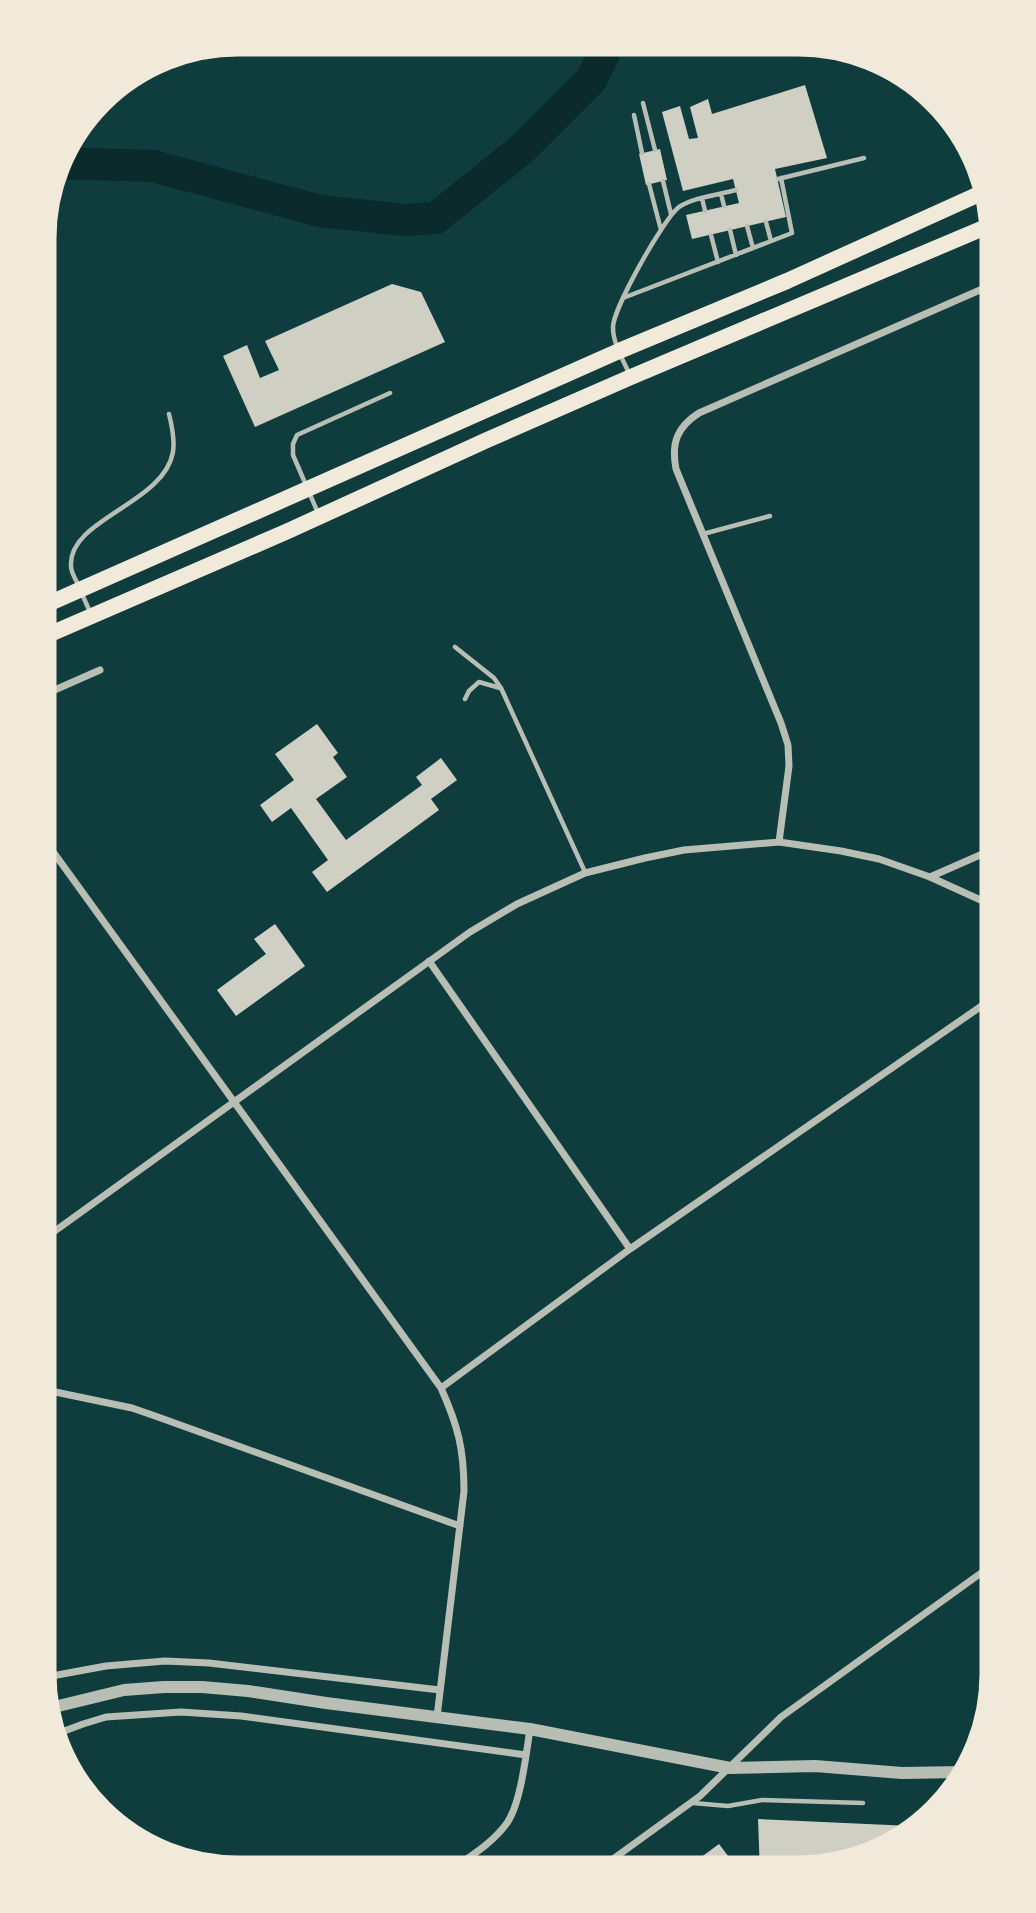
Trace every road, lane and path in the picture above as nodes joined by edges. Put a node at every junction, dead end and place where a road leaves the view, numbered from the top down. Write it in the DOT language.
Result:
graph roads {
  1 [pos="643,103"];
  2 [pos="634,115"];
  3 [pos="655,150"];
  4 [pos="642,153"];
  5 [pos="864,158"];
  6 [pos="663,181"];
  7 [pos="649,184"];
  8 [pos="736,190"];
  9 [pos="721,194"];
  10 [pos="978,195"];
  11 [pos="702,198"];
  12 [pos="724,206"];
  13 [pos="705,211"];
  14 [pos="671,214"];
  15 [pos="766,222"];
  16 [pos="747,226"];
  17 [pos="983,227"];
  18 [pos="661,230"];
  19 [pos="730,230"];
  20 [pos="711,235"];
  21 [pos="771,241"];
  22 [pos="753,248"];
  23 [pos="736,255"];
  24 [pos="718,262"];
  25 [pos="984,288"];
  26 [pos="622,299"];
  27 [pos="619,351"];
  28 [pos="631,377"];
  29 [pos="390,393"];
  30 [pos="169,414"];
  31 [pos="307,488"];
  32 [pos="770,516"];
  33 [pos="319,517"];
  34 [pos="703,534"];
  35 [pos="80,590"];
  36 [pos="52,602"];
  37 [pos="92,616"];
  38 [pos="52,633"];
  39 [pos="455,647"];
  40 [pos="100,670"];
  41 [pos="501,688"];
  42 [pos="52,691"];
  43 [pos="465,699"];
  44 [pos="779,842"];
  45 [pos="52,850"];
  46 [pos="984,853"];
  47 [pos="585,873"];
  48 [pos="930,877"];
  49 [pos="984,901"];
  50 [pos="429,961"];
  51 [pos="983,1005"];
  52 [pos="234,1103"];
  53 [pos="52,1233"];
  54 [pos="630,1249"];
  55 [pos="441,1388"];
  56 [pos="52,1391"];
  57 [pos="460,1527"];
  58 [pos="983,1572"];
  59 [pos="52,1676"];
  60 [pos="440,1690"];
  61 [pos="56,1706"];
  62 [pos="437,1717"];
  63 [pos="530,1729"];
  64 [pos="62,1733"];
  65 [pos="526,1755"];
  66 [pos="730,1768"];
  67 [pos="956,1772"];
  68 [pos="692,1802"];
  69 [pos="863,1803"];
  70 [pos="465,1860"];
  71 [pos="612,1860"];
  1 -- 3 [label="lane"];
  2 -- 4 [label="lane"];
  5 -- 21 [label="lane"];
  6 -- 14 [label="lane"];
  7 -- 18 [label="lane"];
  8 -- 9 [label="lane"];
  9 -- 11 [label="lane"];
  9 -- 12 [label="lane"];
  10 -- 27 [label="highway"];
  11 -- 13 [label="lane"];
  11 -- 14 [label="lane"];
  14 -- 18 [label="lane"];
  15 -- 21 [label="lane"];
  16 -- 22 [label="lane"];
  17 -- 28 [label="highway"];
  18 -- 26 [label="lane"];
  19 -- 23 [label="lane"];
  20 -- 24 [label="lane"];
  21 -- 22 [label="lane"];
  22 -- 23 [label="lane"];
  23 -- 24 [label="lane"];
  24 -- 26 [label="lane"];
  25 -- 34 [label="street"];
  26 -- 27 [label="lane"];
  27 -- 28 [label="lane"];
  27 -- 31 [label="highway"];
  28 -- 33 [label="highway"];
  29 -- 31 [label="lane"];
  30 -- 35 [label="lane"];
  31 -- 33 [label="lane"];
  31 -- 35 [label="highway"];
  32 -- 34 [label="lane"];
  33 -- 37 [label="highway"];
  34 -- 44 [label="street"];
  35 -- 36 [label="highway"];
  35 -- 37 [label="lane"];
  37 -- 38 [label="highway"];
  39 -- 41 [label="lane"];
  40 -- 42 [label="street"];
  41 -- 43 [label="lane"];
  41 -- 47 [label="lane"];
  44 -- 47 [label="street"];
  44 -- 48 [label="street"];
  45 -- 52 [label="street"];
  46 -- 48 [label="street"];
  47 -- 50 [label="street"];
  48 -- 49 [label="street"];
  50 -- 52 [label="street"];
  50 -- 54 [label="street"];
  51 -- 54 [label="street"];
  52 -- 53 [label="street"];
  52 -- 55 [label="street"];
  54 -- 55 [label="street"];
  55 -- 57 [label="street"];
  56 -- 57 [label="street"];
  57 -- 60 [label="street"];
  58 -- 66 [label="street"];
  59 -- 60 [label="street"];
  60 -- 62 [label="street"];
  61 -- 62 [label="street"];
  62 -- 63 [label="street"];
  63 -- 65 [label="street"];
  63 -- 66 [label="street"];
  64 -- 65 [label="street"];
  65 -- 70 [label="street"];
  66 -- 67 [label="street"];
  66 -- 68 [label="street"];
  68 -- 69 [label="lane"];
  68 -- 71 [label="street"];
}
